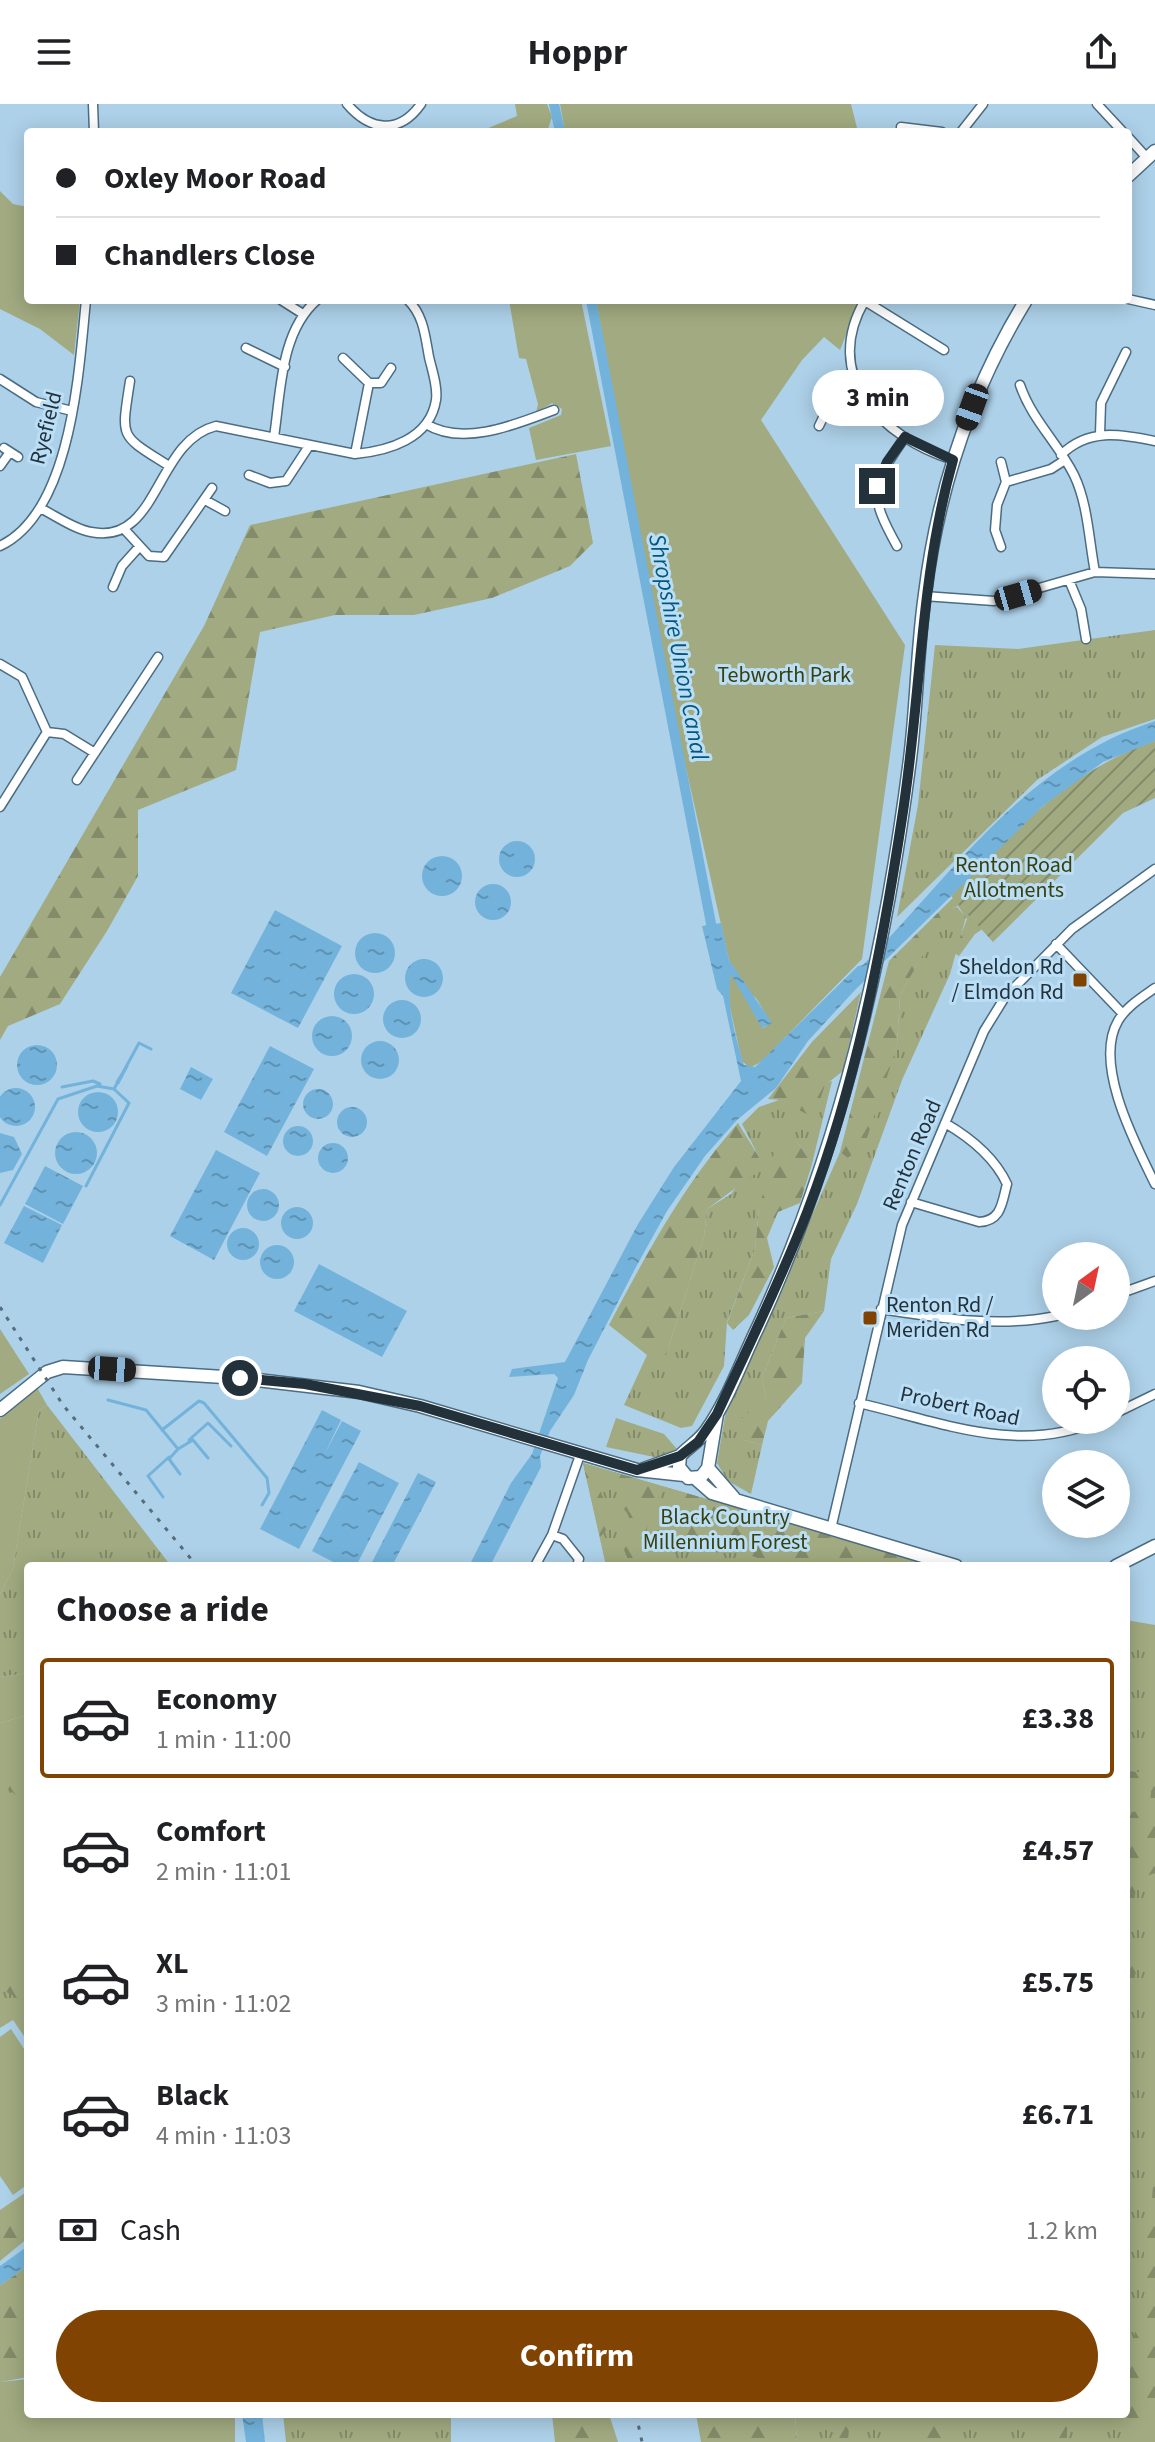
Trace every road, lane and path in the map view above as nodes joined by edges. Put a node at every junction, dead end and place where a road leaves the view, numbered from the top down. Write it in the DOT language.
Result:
graph roads {
  1 [pos="93,104"];
  2 [pos="347,104"];
  3 [pos="421,104"];
  4 [pos="983,104"];
  5 [pos="1097,104"];
  6 [pos="901,127"];
  7 [pos="94,128"];
  8 [pos="909,128"];
  9 [pos="963,128"];
  10 [pos="1119,128"];
  11 [pos="1132,140"];
  12 [pos="1151,154"];
  13 [pos="1132,172"];
  14 [pos="1132,300"];
  15 [pos="86,304"];
  16 [pos="287,304"];
  17 [pos="313,304"];
  18 [pos="410,304"];
  19 [pos="863,304"];
  20 [pos="871,304"];
  21 [pos="1024,304"];
  22 [pos="1155,305"];
  23 [pos="303,314"];
  24 [pos="246,348"];
  25 [pos="944,350"];
  26 [pos="1126,352"];
  27 [pos="343,358"];
  28 [pos="285,367"];
  29 [pos="391,368"];
  30 [pos="854,378"];
  31 [pos="0,379"];
  32 [pos="130,381"];
  33 [pos="369,383"];
  34 [pos="1020,385"];
  35 [pos="554,410"];
  36 [pos="72,411"];
  37 [pos="426,424"];
  38 [pos="819,426"];
  39 [pos="1100,434"];
  40 [pos="274,437"];
  41 [pos="905,437"];
  42 [pos="1155,441"];
  43 [pos="309,446"];
  44 [pos="11,452"];
  45 [pos="355,454"];
  46 [pos="1063,457"];
  47 [pos="953,460"];
  48 [pos="1001,462"];
  49 [pos="0,466"];
  50 [pos="169,466"];
  51 [pos="255,475"];
  52 [pos="1006,482"];
  53 [pos="212,488"];
  54 [pos="205,500"];
  55 [pos="40,508"];
  56 [pos="225,511"];
  57 [pos="125,530"];
  58 [pos="0,546"];
  59 [pos="897,546"];
  60 [pos="139,547"];
  61 [pos="1001,547"];
  62 [pos="1095,572"];
  63 [pos="1155,574"];
  64 [pos="1069,580"];
  65 [pos="113,587"];
  66 [pos="924,596"];
  67 [pos="1086,639"];
  68 [pos="158,657"];
  69 [pos="0,664"];
  70 [pos="47,732"];
  71 [pos="95,753"];
  72 [pos="77,780"];
  73 [pos="1,804"];
  74 [pos="1155,869"];
  75 [pos="1056,944"];
  76 [pos="1155,988"];
  77 [pos="1123,1014"];
  78 [pos="945,1123"];
  79 [pos="1155,1184"];
  80 [pos="911,1202"];
  81 [pos="1155,1281"];
  82 [pos="1130,1290"];
  83 [pos="881,1309"];
  84 [pos="1042,1318"];
  85 [pos="1155,1394"];
  86 [pos="859,1403"];
  87 [pos="1130,1406"];
  88 [pos="0,1410"];
  89 [pos="717,1414"];
  90 [pos="1056,1434"];
  91 [pos="685,1452"];
  92 [pos="580,1455"];
  93 [pos="709,1465"];
  94 [pos="637,1470"];
  95 [pos="690,1477"];
  96 [pos="736,1501"];
  97 [pos="831,1529"];
  98 [pos="552,1535"];
  99 [pos="1155,1546"];
  100 [pos="537,1562"];
  101 [pos="578,1562"];
  102 [pos="942,1562"];
  103 [pos="1124,1562"];
  1 -- 7 [label="street"];
  2 -- 3 [label="street"];
  4 -- 9 [label="street"];
  5 -- 10 [label="street"];
  6 -- 8 [label="street"];
  11 -- 12 [label="street"];
  12 -- 13 [label="street"];
  14 -- 22 [label="street"];
  15 -- 36 [label="street, Ryefield"];
  16 -- 23 [label="street"];
  17 -- 23 [label="street"];
  18 -- 37 [label="street"];
  19 -- 30 [label="street"];
  20 -- 25 [label="street"];
  21 -- 47 [label="street"];
  23 -- 28 [label="street"];
  24 -- 28 [label="street"];
  26 -- 39 [label="street"];
  27 -- 33 [label="street"];
  28 -- 40 [label="street"];
  29 -- 33 [label="street"];
  30 -- 38 [label="street"];
  30 -- 41 [label="street"];
  31 -- 36 [label="street"];
  32 -- 50 [label="street"];
  33 -- 45 [label="street"];
  34 -- 46 [label="street"];
  35 -- 37 [label="street"];
  36 -- 55 [label="street, Ryefield"];
  37 -- 45 [label="street"];
  39 -- 42 [label="street"];
  39 -- 46 [label="street"];
  40 -- 43 [label="street"];
  40 -- 50 [label="street"];
  41 -- 47 [label="street"];
  41 -- 59 [label="street"];
  43 -- 45 [label="street"];
  43 -- 51 [label="street"];
  44 -- 49 [label="street"];
  46 -- 52 [label="street"];
  46 -- 62 [label="street"];
  47 -- 66 [label="street"];
  48 -- 52 [label="street"];
  50 -- 57 [label="street"];
  52 -- 61 [label="street"];
  53 -- 54 [label="street"];
  54 -- 56 [label="street"];
  54 -- 60 [label="street"];
  55 -- 57 [label="street"];
  55 -- 58 [label="street, Ryefield"];
  57 -- 60 [label="street"];
  60 -- 65 [label="street"];
  62 -- 63 [label="street"];
  62 -- 64 [label="street"];
  64 -- 66 [label="street"];
  64 -- 67 [label="street"];
  66 -- 89 [label="street"];
  68 -- 71 [label="street"];
  69 -- 70 [label="street"];
  70 -- 71 [label="street"];
  70 -- 73 [label="street"];
  71 -- 72 [label="street"];
  74 -- 75 [label="street, Renton Road"];
  75 -- 77 [label="street"];
  75 -- 78 [label="street, Renton Road"];
  76 -- 77 [label="street"];
  77 -- 79 [label="street"];
  78 -- 80 [label="street, Renton Road"];
  78 -- 80 [label="street"];
  80 -- 83 [label="street, Renton Road"];
  81 -- 82 [label="street"];
  83 -- 84 [label="street"];
  83 -- 86 [label="street, Renton Road"];
  85 -- 87 [label="street"];
  86 -- 90 [label="street, Probert Road"];
  86 -- 97 [label="street, Renton Road"];
  88 -- 92 [label="street"];
  89 -- 91 [label="street"];
  89 -- 93 [label="street"];
  91 -- 93 [label="street"];
  91 -- 94 [label="street"];
  91 -- 95 [label="street"];
  92 -- 94 [label="street"];
  92 -- 98 [label="street"];
  93 -- 95 [label="street"];
  93 -- 96 [label="street"];
  94 -- 95 [label="street"];
  95 -- 96 [label="street"];
  96 -- 97 [label="street"];
  97 -- 102 [label="street"];
  98 -- 100 [label="street"];
  98 -- 101 [label="street"];
  99 -- 103 [label="street"];
}
